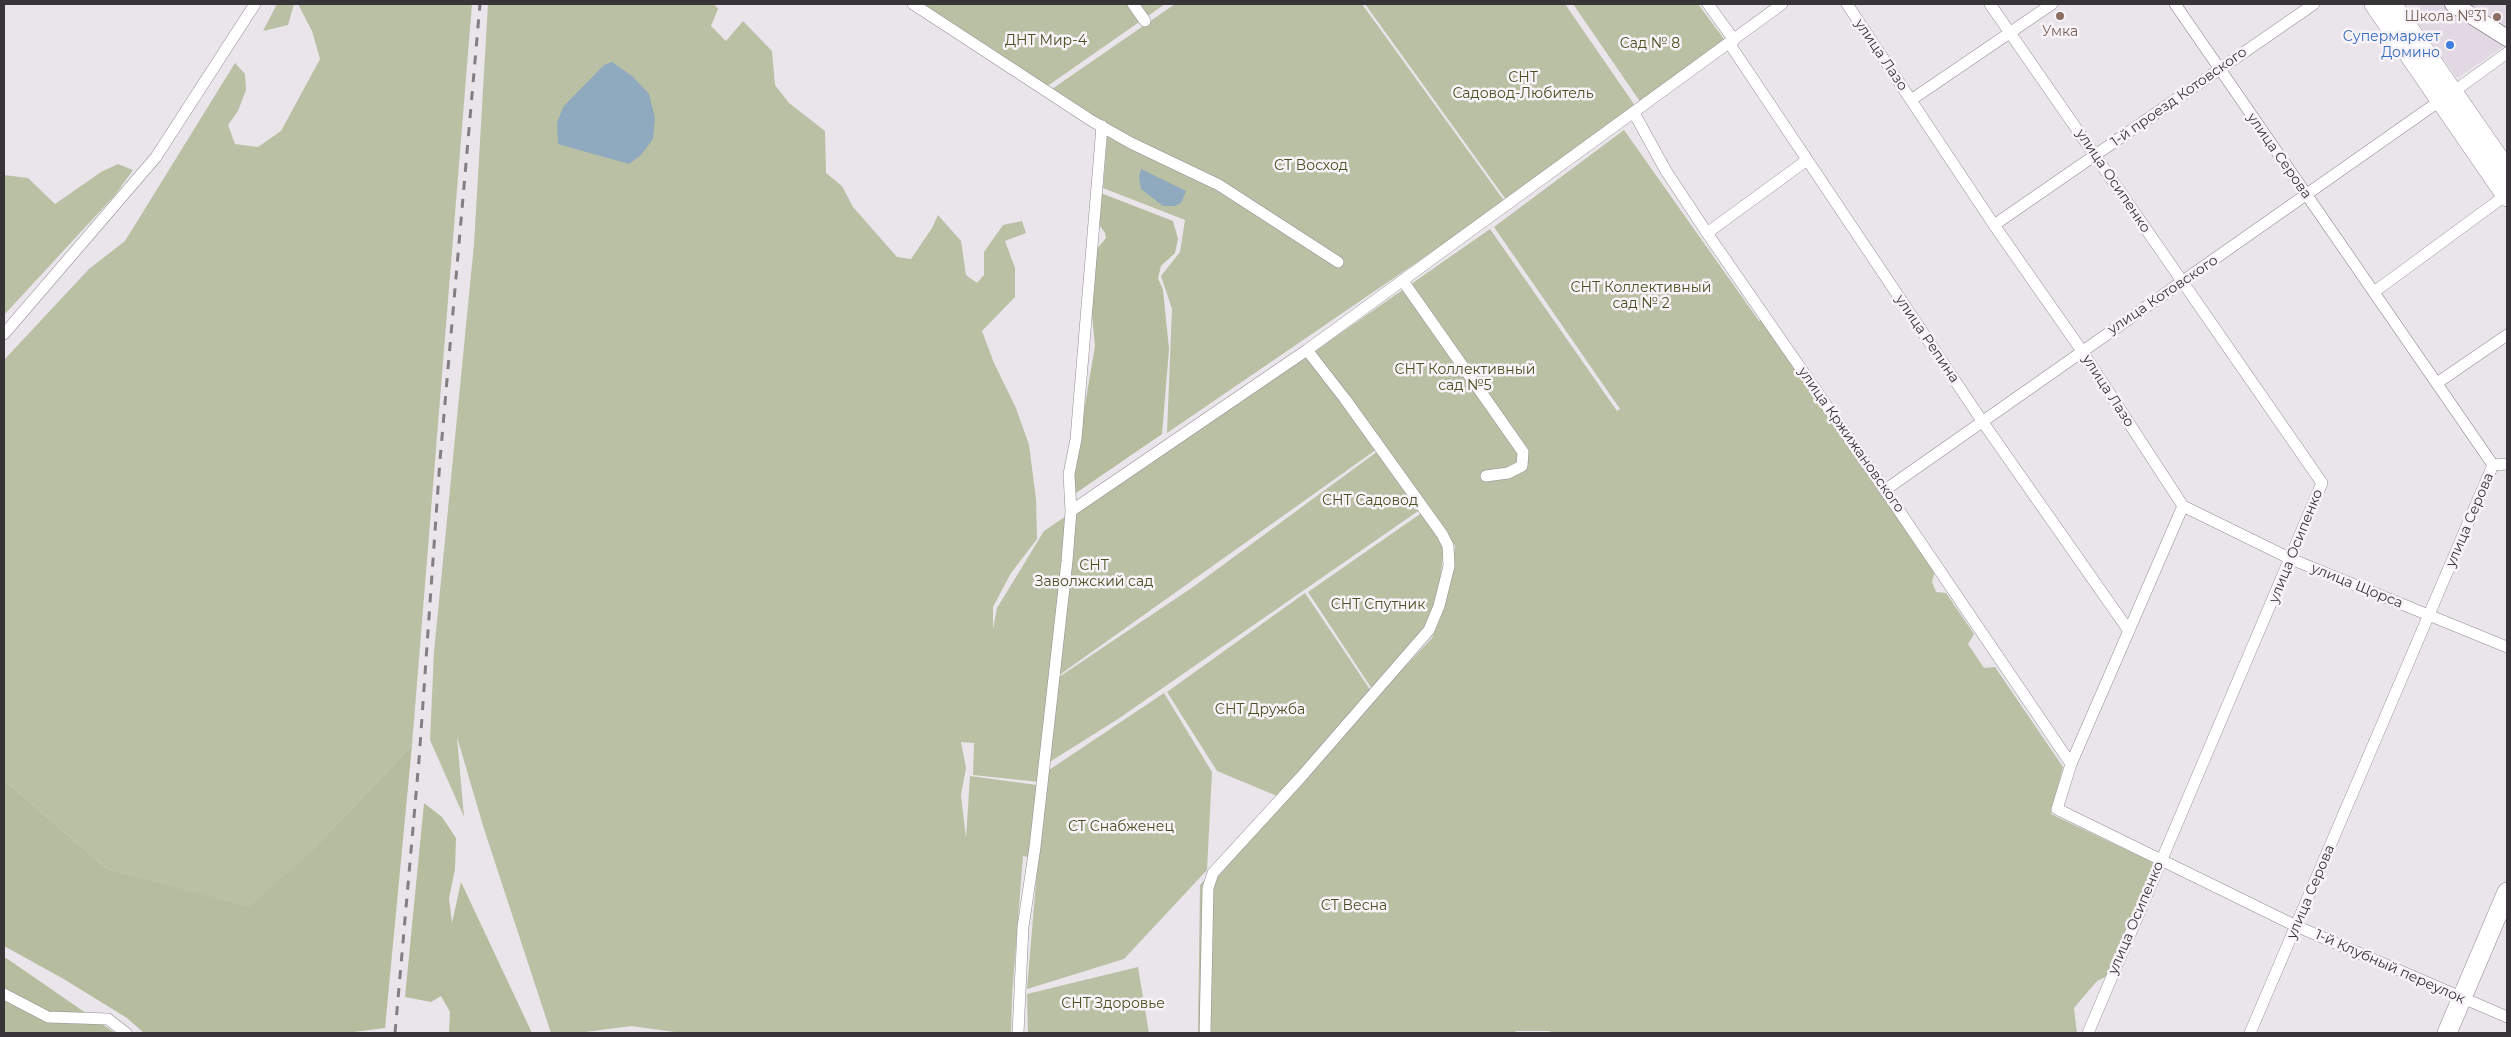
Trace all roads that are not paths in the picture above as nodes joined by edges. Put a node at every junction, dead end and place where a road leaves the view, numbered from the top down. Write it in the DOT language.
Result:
graph roads {
  1 [pos="255,4"];
  2 [pos="913,4"];
  3 [pos="1133,4"];
  4 [pos="1708,4"];
  5 [pos="1782,4"];
  6 [pos="1847,4"];
  7 [pos="1990,4"];
  8 [pos="2052,4"];
  9 [pos="2175,4"];
  10 [pos="2314,4"];
  11 [pos="2374,4"];
  12 [pos="2392,4"];
  13 [pos="2453,4"];
  14 [pos="1145,21"];
  15 [pos="2010,32"];
  16 [pos="2507,38"];
  17 [pos="1731,42"];
  18 [pos="2507,53"];
  19 [pos="2219,69"];
  20 [pos="2447,96"];
  21 [pos="1911,100"];
  22 [pos="1634,114"];
  23 [pos="1102,126"];
  24 [pos="2096,156"];
  25 [pos="1807,160"];
  26 [pos="2507,170"];
  27 [pos="2307,195"];
  28 [pos="2506,196"];
  29 [pos="1994,225"];
  30 [pos="1707,232"];
  31 [pos="1338,262"];
  32 [pos="1404,280"];
  33 [pos="2183,282"];
  34 [pos="2374,292"];
  35 [pos="4,334"];
  36 [pos="2507,335"];
  37 [pos="1307,350"];
  38 [pos="2082,351"];
  39 [pos="2436,383"];
  40 [pos="1982,421"];
  41 [pos="2507,464"];
  42 [pos="2493,466"];
  43 [pos="1486,476"];
  44 [pos="1886,490"];
  45 [pos="2183,506"];
  46 [pos="1071,511"];
  47 [pos="2291,560"];
  48 [pos="2428,615"];
  49 [pos="2129,631"];
  50 [pos="2507,647"];
  51 [pos="2071,764"];
  52 [pos="2161,860"];
  53 [pos="2507,892"];
  54 [pos="2296,926"];
  55 [pos="4,994"];
  56 [pos="2462,998"];
  57 [pos="2507,1017"];
  58 [pos="126,1033"];
  59 [pos="1018,1033"];
  60 [pos="1205,1033"];
  61 [pos="2088,1033"];
  62 [pos="2250,1033"];
  63 [pos="2447,1033"];
  1 -- 35 [label="street"];
  2 -- 23 [label="street"];
  3 -- 14 [label="street"];
  4 -- 17 [label="street, улица Репина"];
  5 -- 17 [label="street"];
  6 -- 21 [label="street, улица Лазо"];
  7 -- 15 [label="street, улица Осипенко"];
  8 -- 15 [label="street"];
  9 -- 19 [label="street, улица Серова"];
  10 -- 19 [label="street, 1-й проезд Котовского"];
  11 -- 20 [label="main road"];
  12 -- 20 [label="main road"];
  13 -- 16 [label="street"];
  15 -- 21 [label="street"];
  15 -- 24 [label="street, улица Осипенко"];
  17 -- 22 [label="street"];
  17 -- 25 [label="street, улица Репина"];
  18 -- 20 [label="street, улица Котовского"];
  19 -- 24 [label="street, 1-й проезд Котовского"];
  19 -- 27 [label="street, улица Серова"];
  20 -- 26 [label="main road"];
  20 -- 27 [label="street, улица Котовского"];
  20 -- 28 [label="main road"];
  21 -- 29 [label="street, улица Лазо"];
  22 -- 30 [label="street, улица Кржижановского"];
  22 -- 32 [label="street"];
  23 -- 31 [label="street"];
  23 -- 46 [label="street"];
  24 -- 29 [label="street, 1-й проезд Котовского"];
  24 -- 33 [label="street, улица Осипенко"];
  25 -- 30 [label="street"];
  25 -- 40 [label="street, улица Репина"];
  27 -- 33 [label="street, улица Котовского"];
  27 -- 34 [label="street, улица Серова"];
  28 -- 34 [label="street"];
  29 -- 38 [label="street, улица Лазо"];
  30 -- 44 [label="street, улица Кржижановского"];
  32 -- 37 [label="street"];
  32 -- 43 [label="street"];
  33 -- 38 [label="street, улица Котовского"];
  33 -- 47 [label="street, улица Осипенко"];
  34 -- 39 [label="street, улица Серова"];
  36 -- 39 [label="street"];
  37 -- 46 [label="street"];
  37 -- 60 [label="street"];
  38 -- 40 [label="street, улица Котовского"];
  38 -- 45 [label="street, улица Лазо"];
  39 -- 42 [label="street, улица Серова"];
  40 -- 44 [label="street, улица Котовского"];
  40 -- 49 [label="street, улица Репина"];
  41 -- 42 [label="street"];
  42 -- 48 [label="street, улица Серова"];
  44 -- 51 [label="street, улица Кржижановского"];
  45 -- 47 [label="street, улица Щорса"];
  45 -- 49 [label="street"];
  46 -- 59 [label="street"];
  47 -- 48 [label="street, улица Щорса"];
  47 -- 52 [label="street, улица Осипенко"];
  48 -- 50 [label="street, улица Щорса"];
  48 -- 54 [label="street, улица Серова"];
  49 -- 51 [label="street"];
  51 -- 52 [label="street, 1-й Клубный переулок"];
  52 -- 54 [label="street, 1-й Клубный переулок"];
  52 -- 61 [label="street, улица Осипенко"];
  53 -- 56 [label="main road"];
  54 -- 56 [label="street, 1-й Клубный переулок"];
  54 -- 62 [label="street, улица Серова"];
  55 -- 58 [label="street"];
  56 -- 57 [label="street, 1-й Клубный переулок"];
  56 -- 63 [label="main road"];
}
